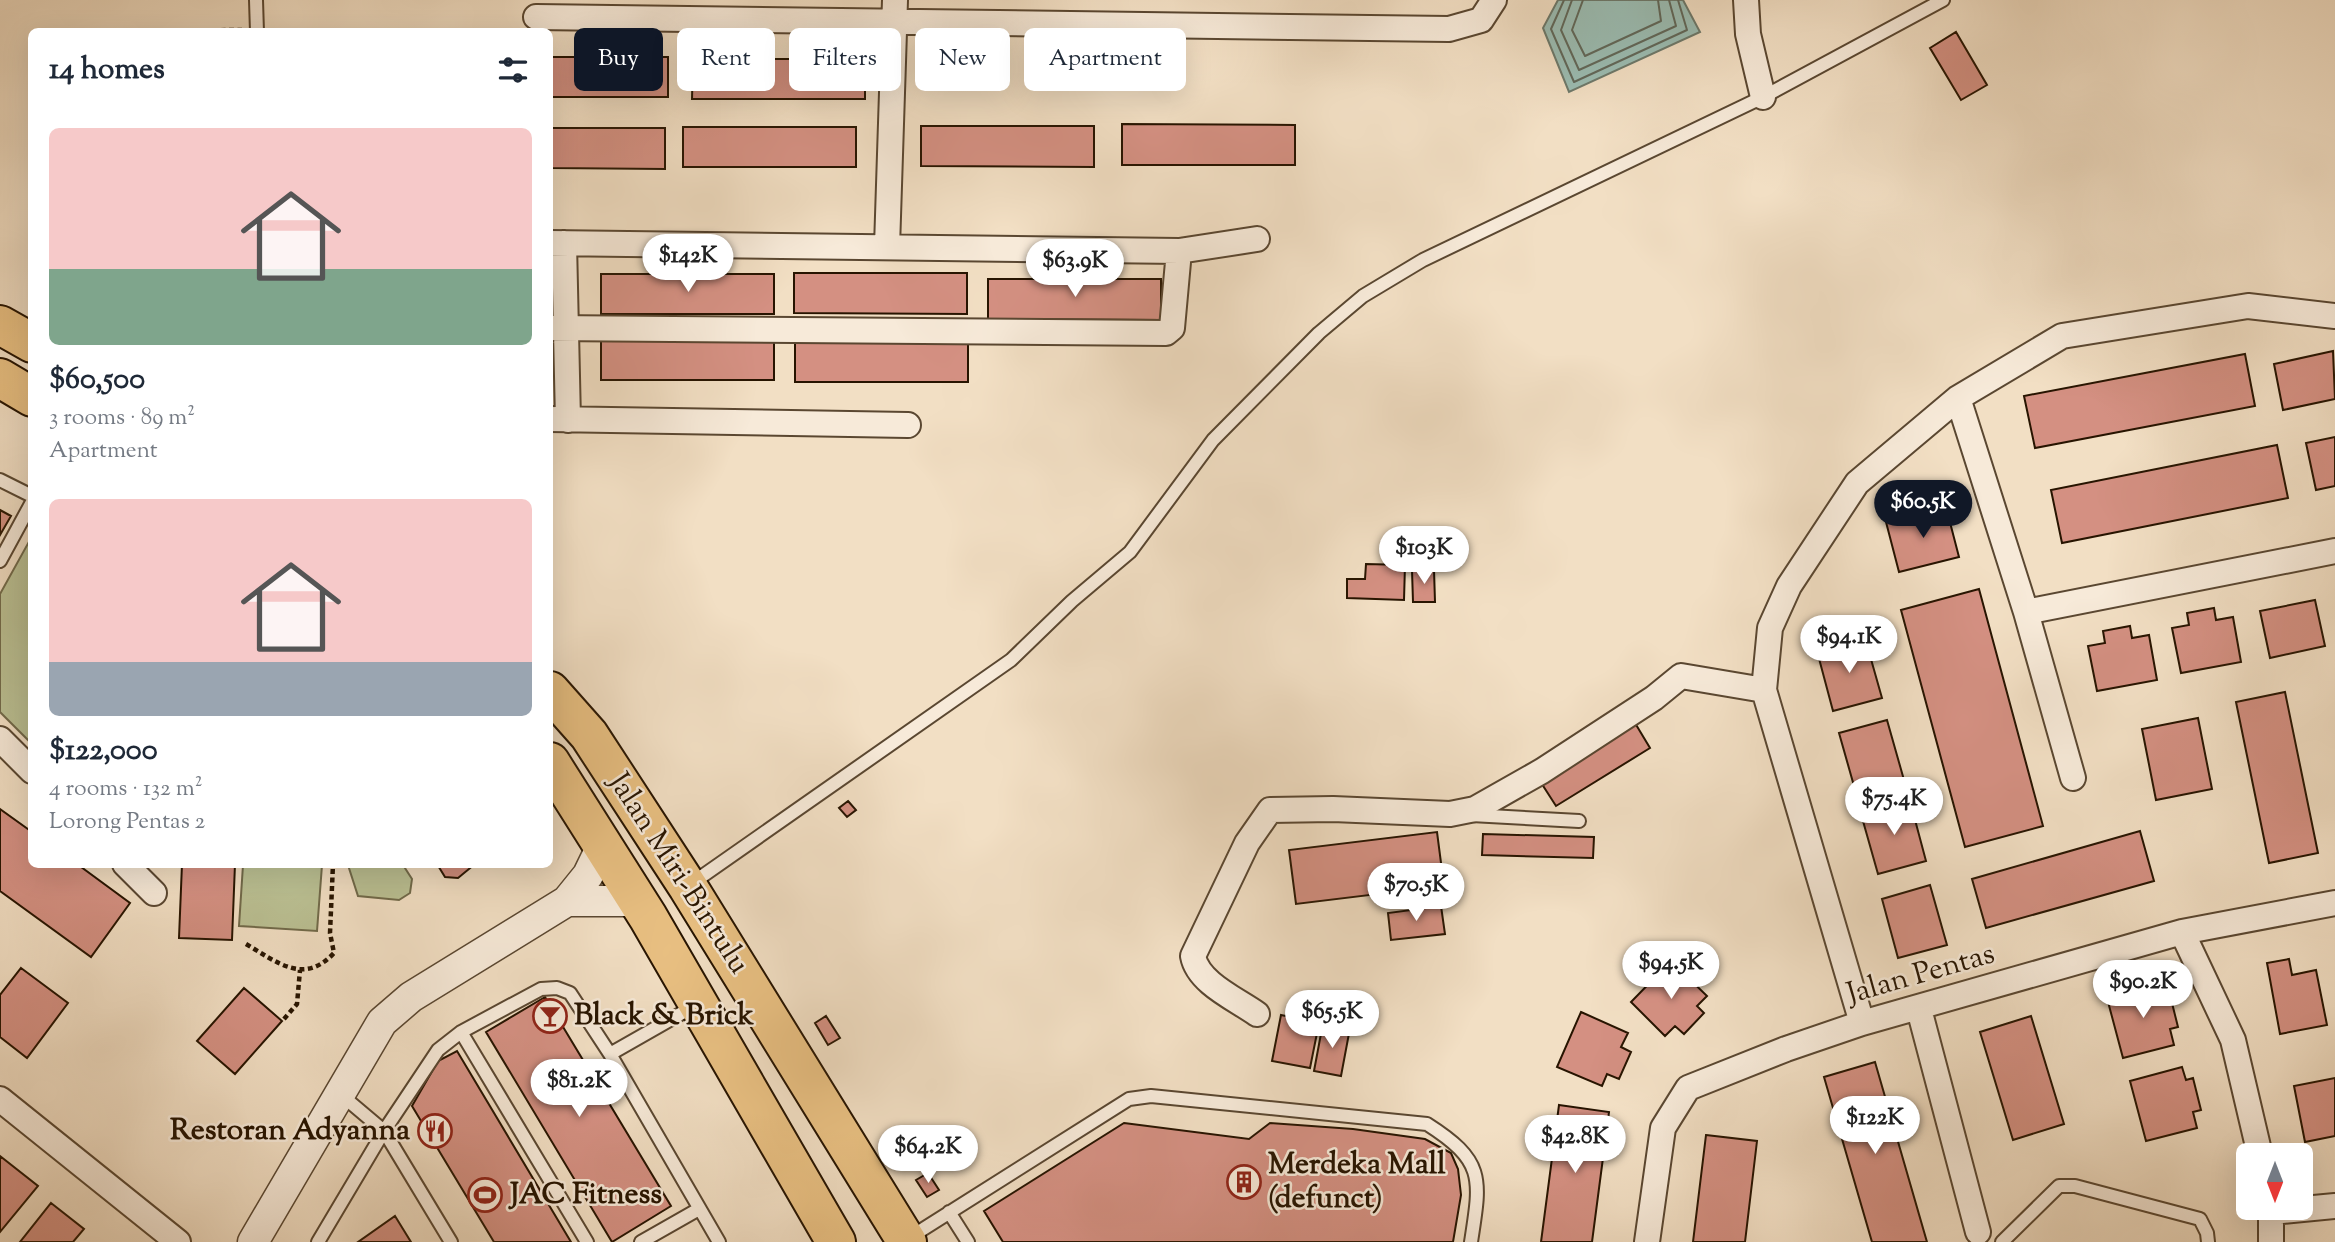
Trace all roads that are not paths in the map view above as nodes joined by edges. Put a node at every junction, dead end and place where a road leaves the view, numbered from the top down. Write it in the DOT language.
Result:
graph roads {
  1 [pos="256,0"];
  2 [pos="1494,0"];
  3 [pos="1746,0"];
  4 [pos="1943,0"];
  5 [pos="895,11"];
  6 [pos="536,17"];
  7 [pos="257,28"];
  8 [pos="1763,97"];
  9 [pos="1257,240"];
  10 [pos="557,243"];
  11 [pos="887,247"];
  12 [pos="1179,251"];
  13 [pos="2335,316"];
  14 [pos="0,325"];
  15 [pos="559,328"];
  16 [pos="28,341"];
  17 [pos="0,379"];
  18 [pos="28,395"];
  19 [pos="1958,398"];
  20 [pos="559,420"];
  21 [pos="908,425"];
  22 [pos="0,480"];
  23 [pos="28,494"];
  24 [pos="28,509"];
  25 [pos="2335,551"];
  26 [pos="0,561"];
  27 [pos="2026,611"];
  28 [pos="1764,690"];
  29 [pos="553,694"];
  30 [pos="0,739"];
  31 [pos="28,767"];
  32 [pos="553,767"];
  33 [pos="2074,778"];
  34 [pos="1450,814"];
  35 [pos="1579,821"];
  36 [pos="602,846"];
  37 [pos="129,868"];
  38 [pos="688,887"];
  39 [pos="154,893"];
  40 [pos="567,901"];
  41 [pos="638,901"];
  42 [pos="2335,903"];
  43 [pos="2182,932"];
  44 [pos="699,1003"];
  45 [pos="1919,1009"];
  46 [pos="1257,1014"];
  47 [pos="1862,1023"];
  48 [pos="461,1032"];
  49 [pos="610,1054"];
  50 [pos="338,1093"];
  51 [pos="0,1099"];
  52 [pos="384,1131"];
  53 [pos="2257,1143"];
  54 [pos="2335,1206"];
  55 [pos="2314,1207"];
  56 [pos="699,1209"];
  57 [pos="949,1212"];
  58 [pos="2272,1220"];
  59 [pos="1978,1232"];
  60 [pos="905,1241"];
  61 [pos="178,1242"];
  62 [pos="253,1242"];
  63 [pos="318,1242"];
  64 [pos="451,1242"];
  65 [pos="587,1242"];
  66 [pos="641,1242"];
  67 [pos="719,1242"];
  68 [pos="836,1242"];
  69 [pos="968,1242"];
  70 [pos="1471,1242"];
  71 [pos="1647,1242"];
  72 [pos="2002,1242"];
  73 [pos="2208,1242"];
  74 [pos="2271,1242"];
  1 -- 7 [label="lane"];
  2 -- 5 [label="street"];
  3 -- 8 [label="street"];
  4 -- 8 [label="lane"];
  5 -- 6 [label="street"];
  5 -- 11 [label="street"];
  8 -- 38 [label="lane"];
  9 -- 12 [label="street"];
  10 -- 11 [label="street"];
  10 -- 15 [label="street"];
  11 -- 12 [label="street"];
  12 -- 15 [label="street"];
  13 -- 19 [label="street"];
  14 -- 16 [label="highway"];
  15 -- 20 [label="street"];
  17 -- 18 [label="highway"];
  19 -- 27 [label="street"];
  19 -- 28 [label="street"];
  20 -- 21 [label="street"];
  22 -- 23 [label="lane"];
  24 -- 26 [label="lane"];
  25 -- 27 [label="street"];
  27 -- 33 [label="street"];
  28 -- 34 [label="street"];
  28 -- 47 [label="street"];
  29 -- 38 [label="highway, Jalan Miri-Bintulu"];
  30 -- 31 [label="street"];
  32 -- 36 [label="highway, Jalan Miri-Bintulu"];
  34 -- 35 [label="lane"];
  34 -- 46 [label="street"];
  36 -- 40 [label="street"];
  36 -- 41 [label="highway, Jalan Miri-Bintulu"];
  37 -- 39 [label="street"];
  38 -- 60 [label="highway, Jalan Miri-Bintulu"];
  40 -- 41 [label="street"];
  40 -- 50 [label="street"];
  41 -- 44 [label="highway, Jalan Miri-Bintulu"];
  42 -- 43 [label="street, Jalan Pentas"];
  43 -- 45 [label="street, Jalan Pentas"];
  43 -- 53 [label="street"];
  44 -- 49 [label="lane"];
  44 -- 68 [label="highway, Jalan Miri-Bintulu"];
  45 -- 47 [label="street, Jalan Pentas"];
  45 -- 59 [label="street"];
  47 -- 71 [label="street, Jalan Pentas"];
  48 -- 49 [label="lane"];
  48 -- 52 [label="lane"];
  48 -- 65 [label="lane"];
  49 -- 56 [label="lane"];
  50 -- 52 [label="lane"];
  50 -- 62 [label="street"];
  51 -- 61 [label="street"];
  52 -- 63 [label="lane"];
  52 -- 64 [label="lane"];
  54 -- 55 [label="street"];
  56 -- 66 [label="lane"];
  56 -- 67 [label="lane"];
  57 -- 60 [label="lane"];
  57 -- 69 [label="lane"];
  57 -- 70 [label="lane"];
  58 -- 74 [label="street"];
  72 -- 73 [label="lane"];
}
